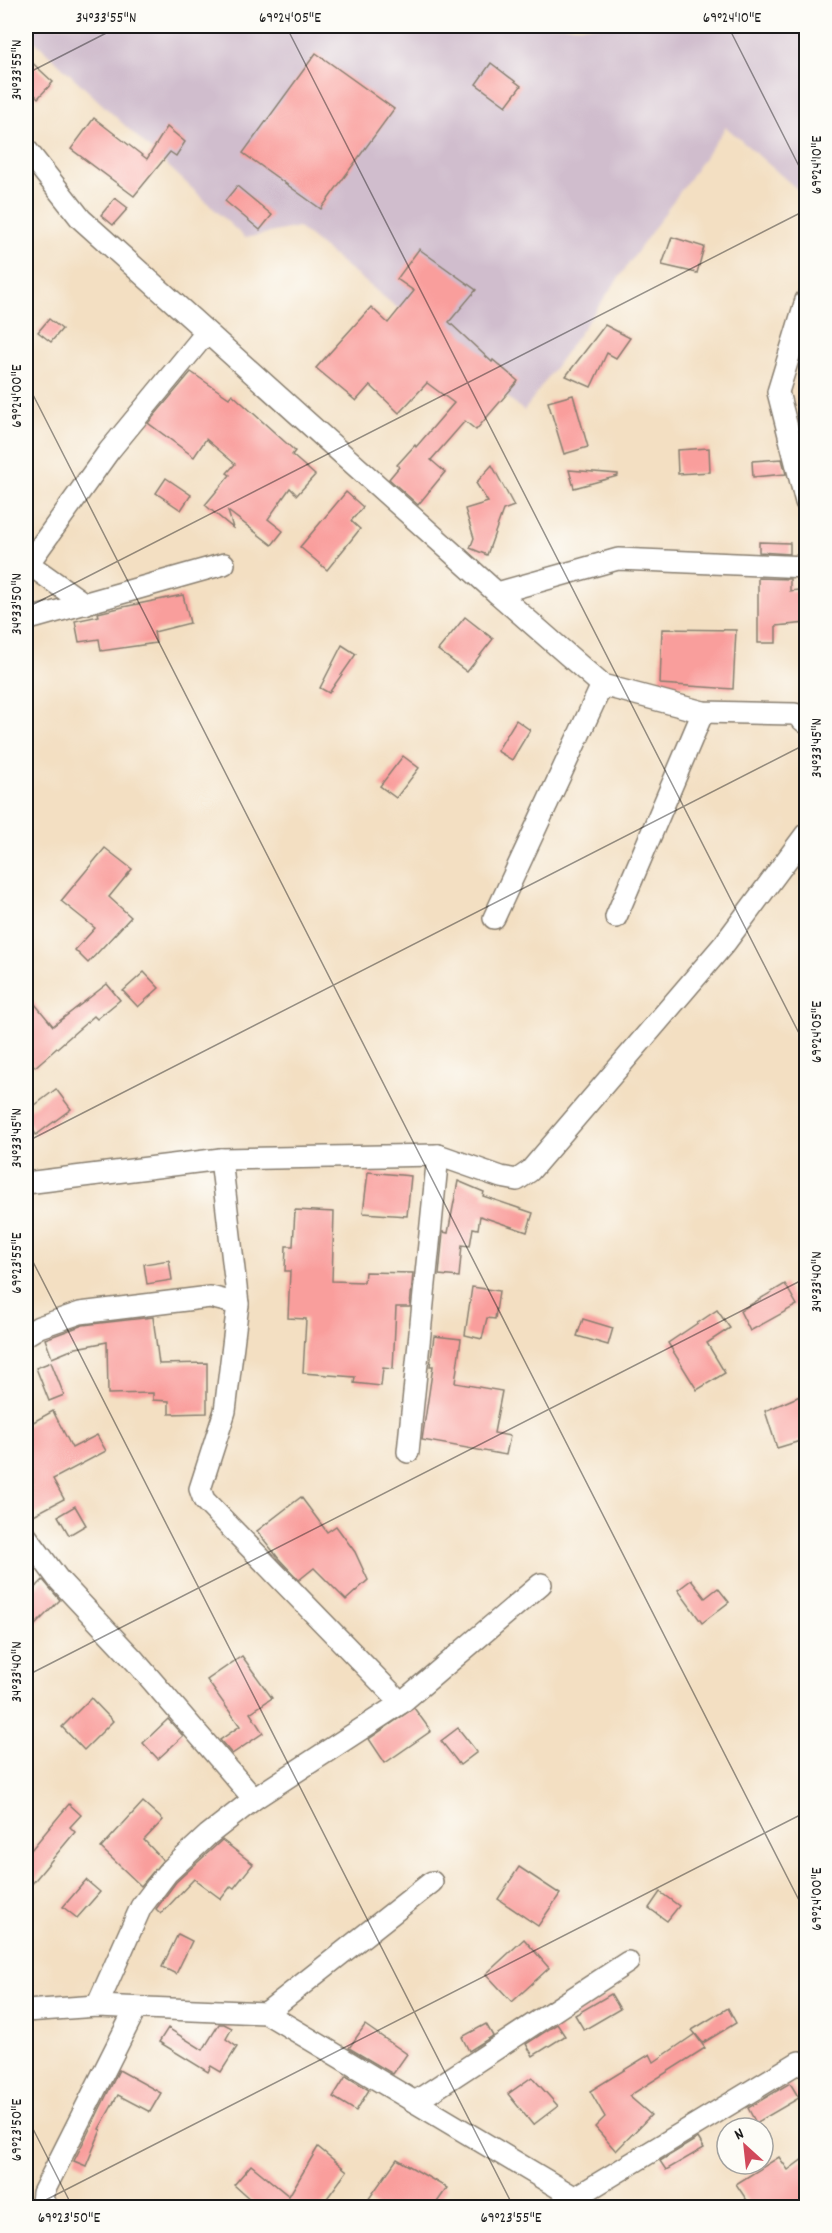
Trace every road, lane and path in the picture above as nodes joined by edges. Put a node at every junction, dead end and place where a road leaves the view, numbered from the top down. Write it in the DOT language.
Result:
graph roads {
  1 [pos="26,149"];
  2 [pos="807,300"];
  3 [pos="206,333"];
  4 [pos="807,502"];
  5 [pos="27,563"];
  6 [pos="225,564"];
  7 [pos="807,567"];
  8 [pos="497,593"];
  9 [pos="85,604"];
  10 [pos="26,620"];
  11 [pos="602,685"];
  12 [pos="703,712"];
  13 [pos="807,723"];
  14 [pos="807,834"];
  15 [pos="616,917"];
  16 [pos="494,918"];
  17 [pos="438,1155"];
  18 [pos="221,1159"];
  19 [pos="26,1183"];
  20 [pos="238,1304"];
  21 [pos="26,1335"];
  22 [pos="408,1452"];
  23 [pos="26,1536"];
  24 [pos="541,1584"];
  25 [pos="401,1702"];
  26 [pos="254,1799"];
  27 [pos="432,1882"];
  28 [pos="628,1962"];
  29 [pos="97,2006"];
  30 [pos="136,2008"];
  31 [pos="26,2011"];
  32 [pos="266,2013"];
  33 [pos="799,2062"];
  34 [pos="415,2102"];
  35 [pos="571,2204"];
  36 [pos="49,2208"];
  1 -- 3 [label="street"];
  2 -- 4 [label="street"];
  3 -- 5 [label="street"];
  3 -- 8 [label="street"];
  5 -- 9 [label="street"];
  6 -- 9 [label="street"];
  7 -- 8 [label="street"];
  8 -- 11 [label="street"];
  9 -- 10 [label="street"];
  11 -- 12 [label="street"];
  11 -- 16 [label="street"];
  12 -- 13 [label="street"];
  12 -- 15 [label="street"];
  14 -- 17 [label="street"];
  17 -- 18 [label="street"];
  17 -- 22 [label="street"];
  18 -- 19 [label="street"];
  18 -- 20 [label="street"];
  20 -- 21 [label="street"];
  20 -- 25 [label="street"];
  23 -- 26 [label="street"];
  24 -- 25 [label="street"];
  25 -- 26 [label="street"];
  26 -- 29 [label="street"];
  27 -- 32 [label="street"];
  28 -- 34 [label="street"];
  29 -- 30 [label="street"];
  29 -- 31 [label="street"];
  30 -- 32 [label="street"];
  30 -- 36 [label="street"];
  32 -- 34 [label="street"];
  33 -- 35 [label="street"];
  34 -- 35 [label="street"];
}
